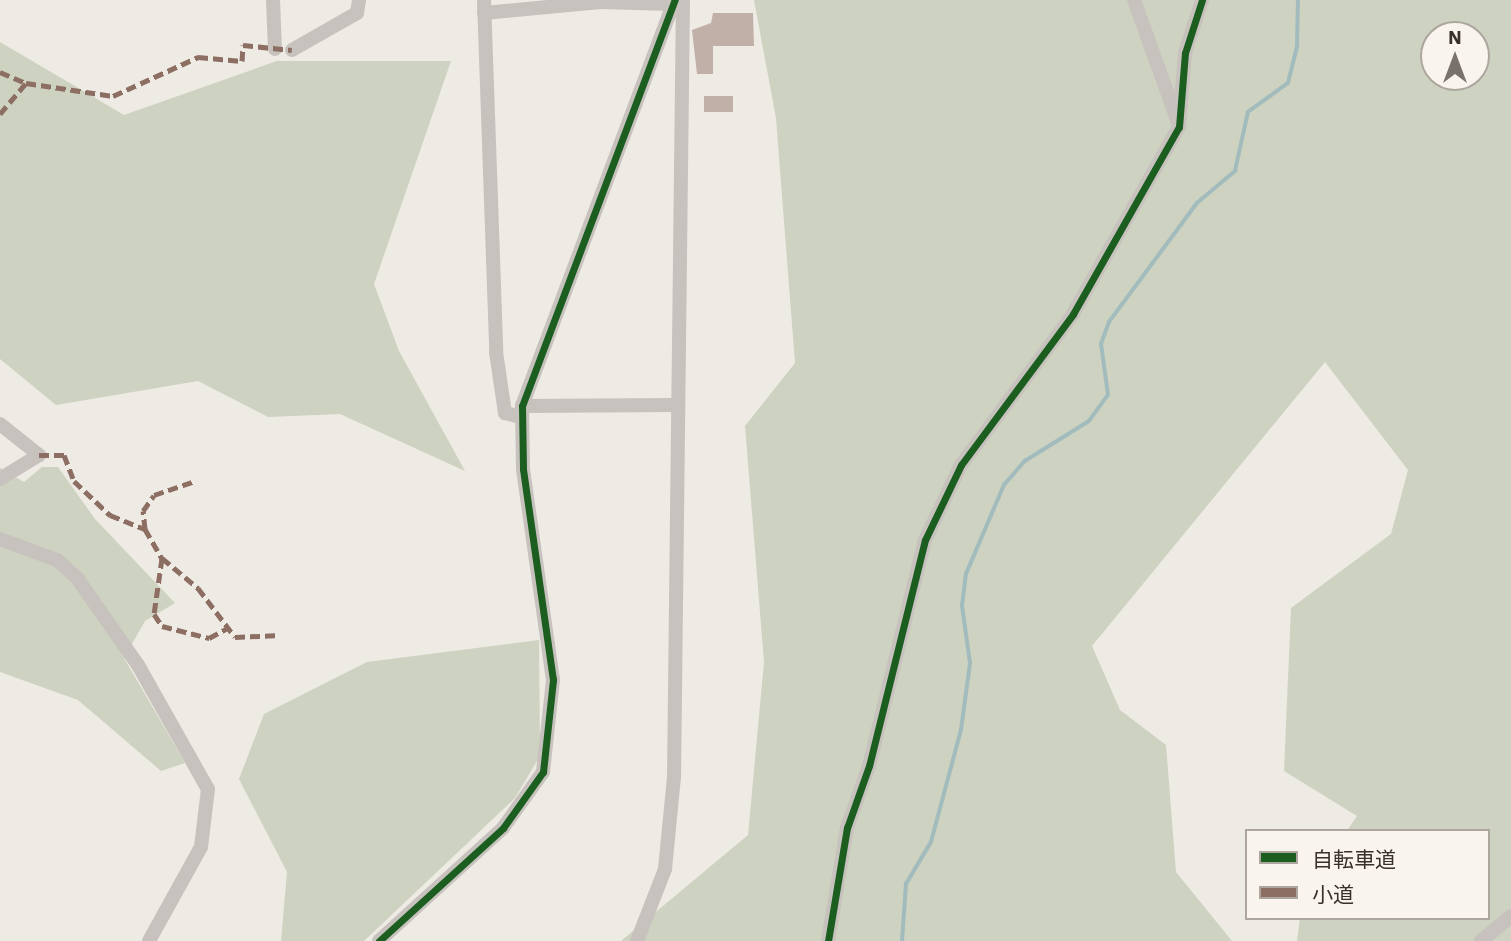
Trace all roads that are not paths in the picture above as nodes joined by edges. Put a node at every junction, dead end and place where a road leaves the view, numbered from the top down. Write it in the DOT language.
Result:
graph roads {
  1 [pos="273,0"];
  2 [pos="359,0"];
  3 [pos="1134,0"];
  4 [pos="1202,0"];
  5 [pos="677,1"];
  6 [pos="484,6"];
  7 [pos="275,49"];
  8 [pos="292,50"];
  9 [pos="1179,127"];
  10 [pos="676,405"];
  11 [pos="521,411"];
  12 [pos="0,424"];
  13 [pos="0,479"];
  14 [pos="0,539"];
  15 [pos="1511,916"];
  16 [pos="149,941"];
  17 [pos="379,941"];
  18 [pos="637,941"];
  19 [pos="828,941"];
  20 [pos="1481,941"];
  1 -- 7 [label="street"];
  2 -- 8 [label="street"];
  3 -- 9 [label="street"];
  4 -- 9 [label="street"];
  5 -- 6 [label="street"];
  5 -- 10 [label="street"];
  5 -- 11 [label="street"];
  6 -- 11 [label="street"];
  9 -- 19 [label="street"];
  10 -- 11 [label="street"];
  10 -- 18 [label="street"];
  11 -- 17 [label="street"];
  12 -- 13 [label="street"];
  14 -- 16 [label="street"];
  15 -- 20 [label="street"];
}
